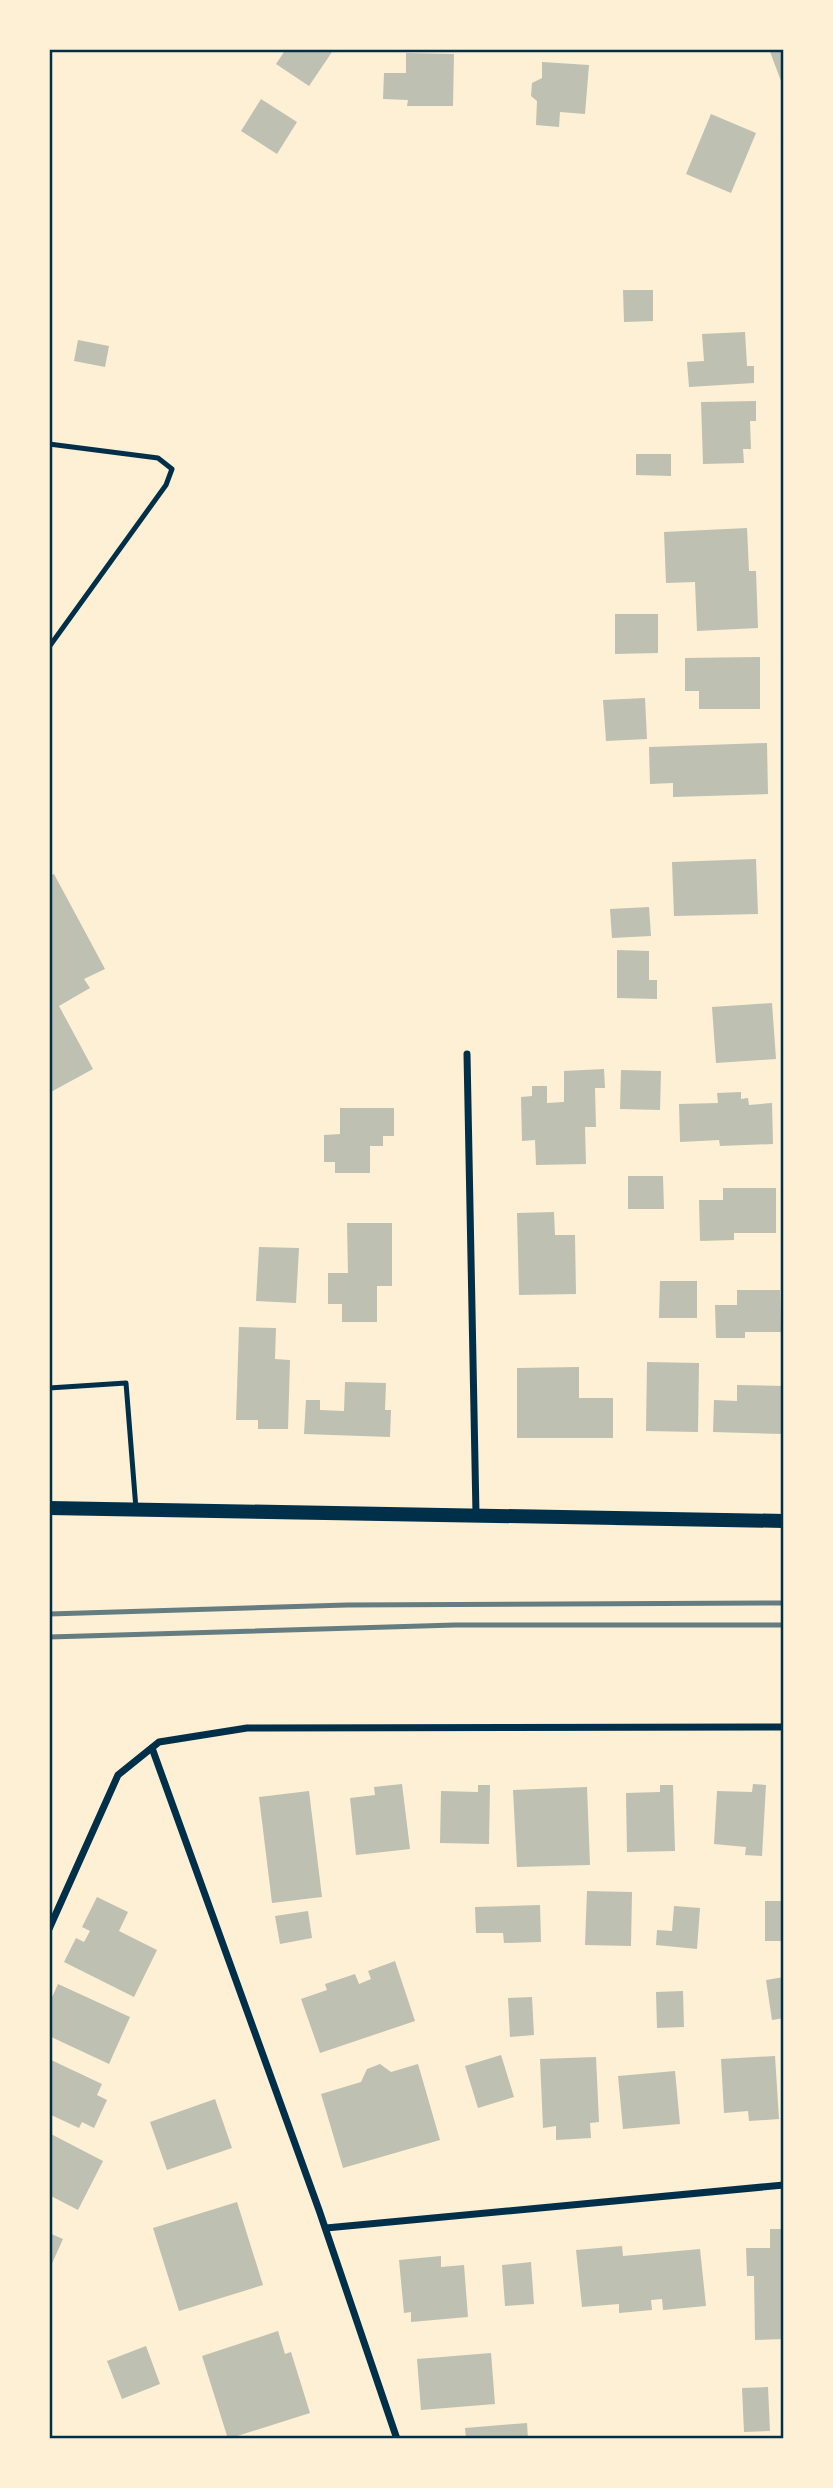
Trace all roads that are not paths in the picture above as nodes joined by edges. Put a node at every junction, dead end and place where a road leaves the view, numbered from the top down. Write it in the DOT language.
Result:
graph roads {
  1 [pos="49,444"];
  2 [pos="49,647"];
  3 [pos="467,1054"];
  4 [pos="49,1388"];
  5 [pos="49,1508"];
  6 [pos="136,1509"];
  7 [pos="476,1514"];
  8 [pos="784,1521"];
  9 [pos="784,1727"];
  10 [pos="152,1748"];
  11 [pos="49,1929"];
  12 [pos="784,2185"];
  13 [pos="326,2228"];
  14 [pos="397,2439"];
  1 -- 2 [label="lane"];
  3 -- 7 [label="street"];
  4 -- 6 [label="lane"];
  5 -- 6 [label="main road"];
  6 -- 7 [label="main road"];
  7 -- 8 [label="main road"];
  9 -- 10 [label="street"];
  10 -- 11 [label="street"];
  10 -- 13 [label="street"];
  12 -- 13 [label="street"];
  13 -- 14 [label="street"];
}
